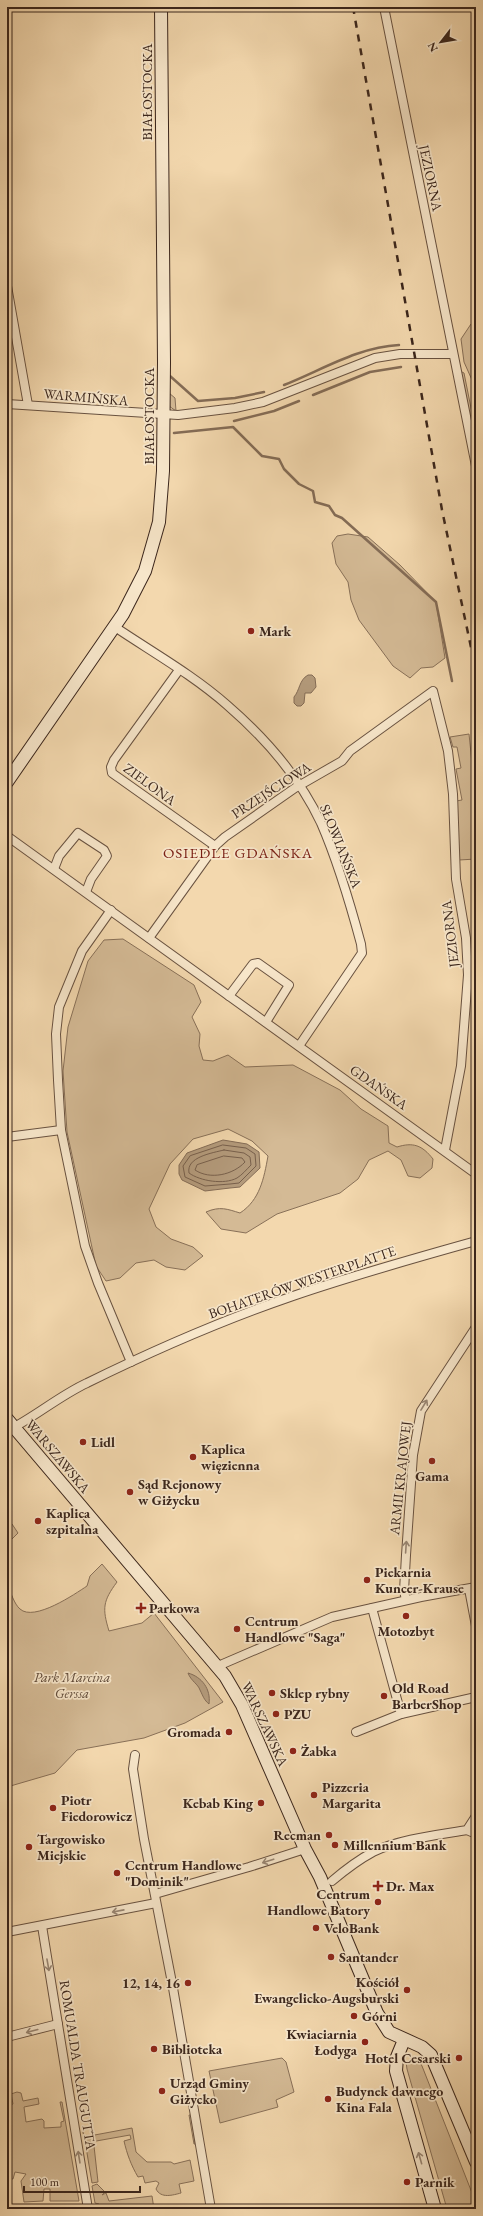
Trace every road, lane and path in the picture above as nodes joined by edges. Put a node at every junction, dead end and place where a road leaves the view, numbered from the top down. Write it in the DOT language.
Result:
graph roads {
  1 [pos="161,7"];
  2 [pos="384,7"];
  3 [pos="7,286"];
  4 [pos="453,354"];
  5 [pos="7,404"];
  6 [pos="28,405"];
  7 [pos="163,415"];
  8 [pos="476,466"];
  9 [pos="115,627"];
  10 [pos="179,670"];
  11 [pos="433,691"];
  12 [pos="7,782"];
  13 [pos="299,787"];
  14 [pos="7,836"];
  15 [pos="215,846"];
  16 [pos="54,869"];
  17 [pos="86,892"];
  18 [pos="111,910"];
  19 [pos="149,938"];
  20 [pos="229,996"];
  21 [pos="266,1022"];
  22 [pos="299,1046"];
  23 [pos="61,1130"];
  24 [pos="7,1137"];
  25 [pos="445,1150"];
  26 [pos="476,1174"];
  27 [pos="476,1241"];
  28 [pos="476,1327"];
  29 [pos="131,1362"];
  30 [pos="9,1426"];
  31 [pos="472,1588"];
  32 [pos="406,1600"];
  33 [pos="372,1608"];
  34 [pos="476,1626"];
  35 [pos="218,1666"];
  36 [pos="476,1697"];
  37 [pos="401,1714"];
  38 [pos="356,1732"];
  39 [pos="135,1755"];
  40 [pos="476,1816"];
  41 [pos="467,1830"];
  42 [pos="476,1834"];
  43 [pos="305,1849"];
  44 [pos="332,1881"];
  45 [pos="155,1894"];
  46 [pos="156,1903"];
  47 [pos="42,1926"];
  48 [pos="7,1932"];
  49 [pos="58,2024"];
  50 [pos="7,2037"];
  51 [pos="404,2040"];
  52 [pos="476,2162"];
  53 [pos="88,2209"];
  54 [pos="211,2209"];
  55 [pos="435,2209"];
  1 -- 7 [label="street, BIAŁOSTOCKA"];
  2 -- 4 [label="street, JEZIORNA"];
  3 -- 6 [label="street"];
  4 -- 7 [label="street"];
  4 -- 8 [label="street, JEZIORNA"];
  5 -- 6 [label="street, WARMIŃSKA"];
  6 -- 7 [label="street, WARMIŃSKA"];
  7 -- 9 [label="street, BIAŁOSTOCKA"];
  9 -- 10 [label="street, SŁOWIAŃSKA"];
  9 -- 12 [label="street, BIAŁOSTOCKA"];
  10 -- 13 [label="street, SŁOWIAŃSKA"];
  10 -- 15 [label="street, ZIELONA"];
  11 -- 13 [label="street, PRZEJŚCIOWA"];
  11 -- 25 [label="street, JEZIORNA"];
  13 -- 15 [label="street, PRZEJŚCIOWA"];
  13 -- 22 [label="street, SŁOWIAŃSKA"];
  14 -- 16 [label="street, GDAŃSKA"];
  15 -- 19 [label="street, PRZEJŚCIOWA"];
  16 -- 17 [label="street, GDAŃSKA"];
  16 -- 17 [label="street"];
  17 -- 18 [label="street, GDAŃSKA"];
  18 -- 19 [label="street, GDAŃSKA"];
  18 -- 23 [label="street"];
  19 -- 20 [label="street, GDAŃSKA"];
  20 -- 21 [label="street, GDAŃSKA"];
  20 -- 21 [label="street"];
  21 -- 22 [label="street, GDAŃSKA"];
  22 -- 25 [label="street, GDAŃSKA"];
  23 -- 24 [label="street"];
  23 -- 29 [label="street"];
  25 -- 26 [label="street, GDAŃSKA"];
  27 -- 29 [label="street, BOHATERÓW WESTERPLATTE"];
  32 -- 28 [label="street, ARMII KRAJOWEJ, one-way"];
  29 -- 30 [label="street, BOHATERÓW WESTERPLATTE"];
  30 -- 35 [label="street, WARSZAWSKA"];
  31 -- 32 [label="street"];
  31 -- 34 [label="street"];
  32 -- 33 [label="street"];
  33 -- 35 [label="street"];
  33 -- 37 [label="street"];
  35 -- 43 [label="street, WARSZAWSKA"];
  36 -- 37 [label="street"];
  37 -- 38 [label="street"];
  39 -- 45 [label="street"];
  40 -- 41 [label="street"];
  41 -- 42 [label="street"];
  41 -- 44 [label="street"];
  43 -- 45 [label="street, one-way"];
  43 -- 51 [label="street, WARSZAWSKA"];
  45 -- 46 [label="street"];
  46 -- 47 [label="street, one-way"];
  46 -- 54 [label="street"];
  47 -- 48 [label="street"];
  47 -- 49 [label="street, ROMUALDA TRAUGUTTA, one-way"];
  49 -- 50 [label="street, one-way"];
  53 -- 49 [label="street, ROMUALDA TRAUGUTTA, one-way"];
  51 -- 52 [label="street"];
  55 -- 51 [label="street, one-way"];
}
